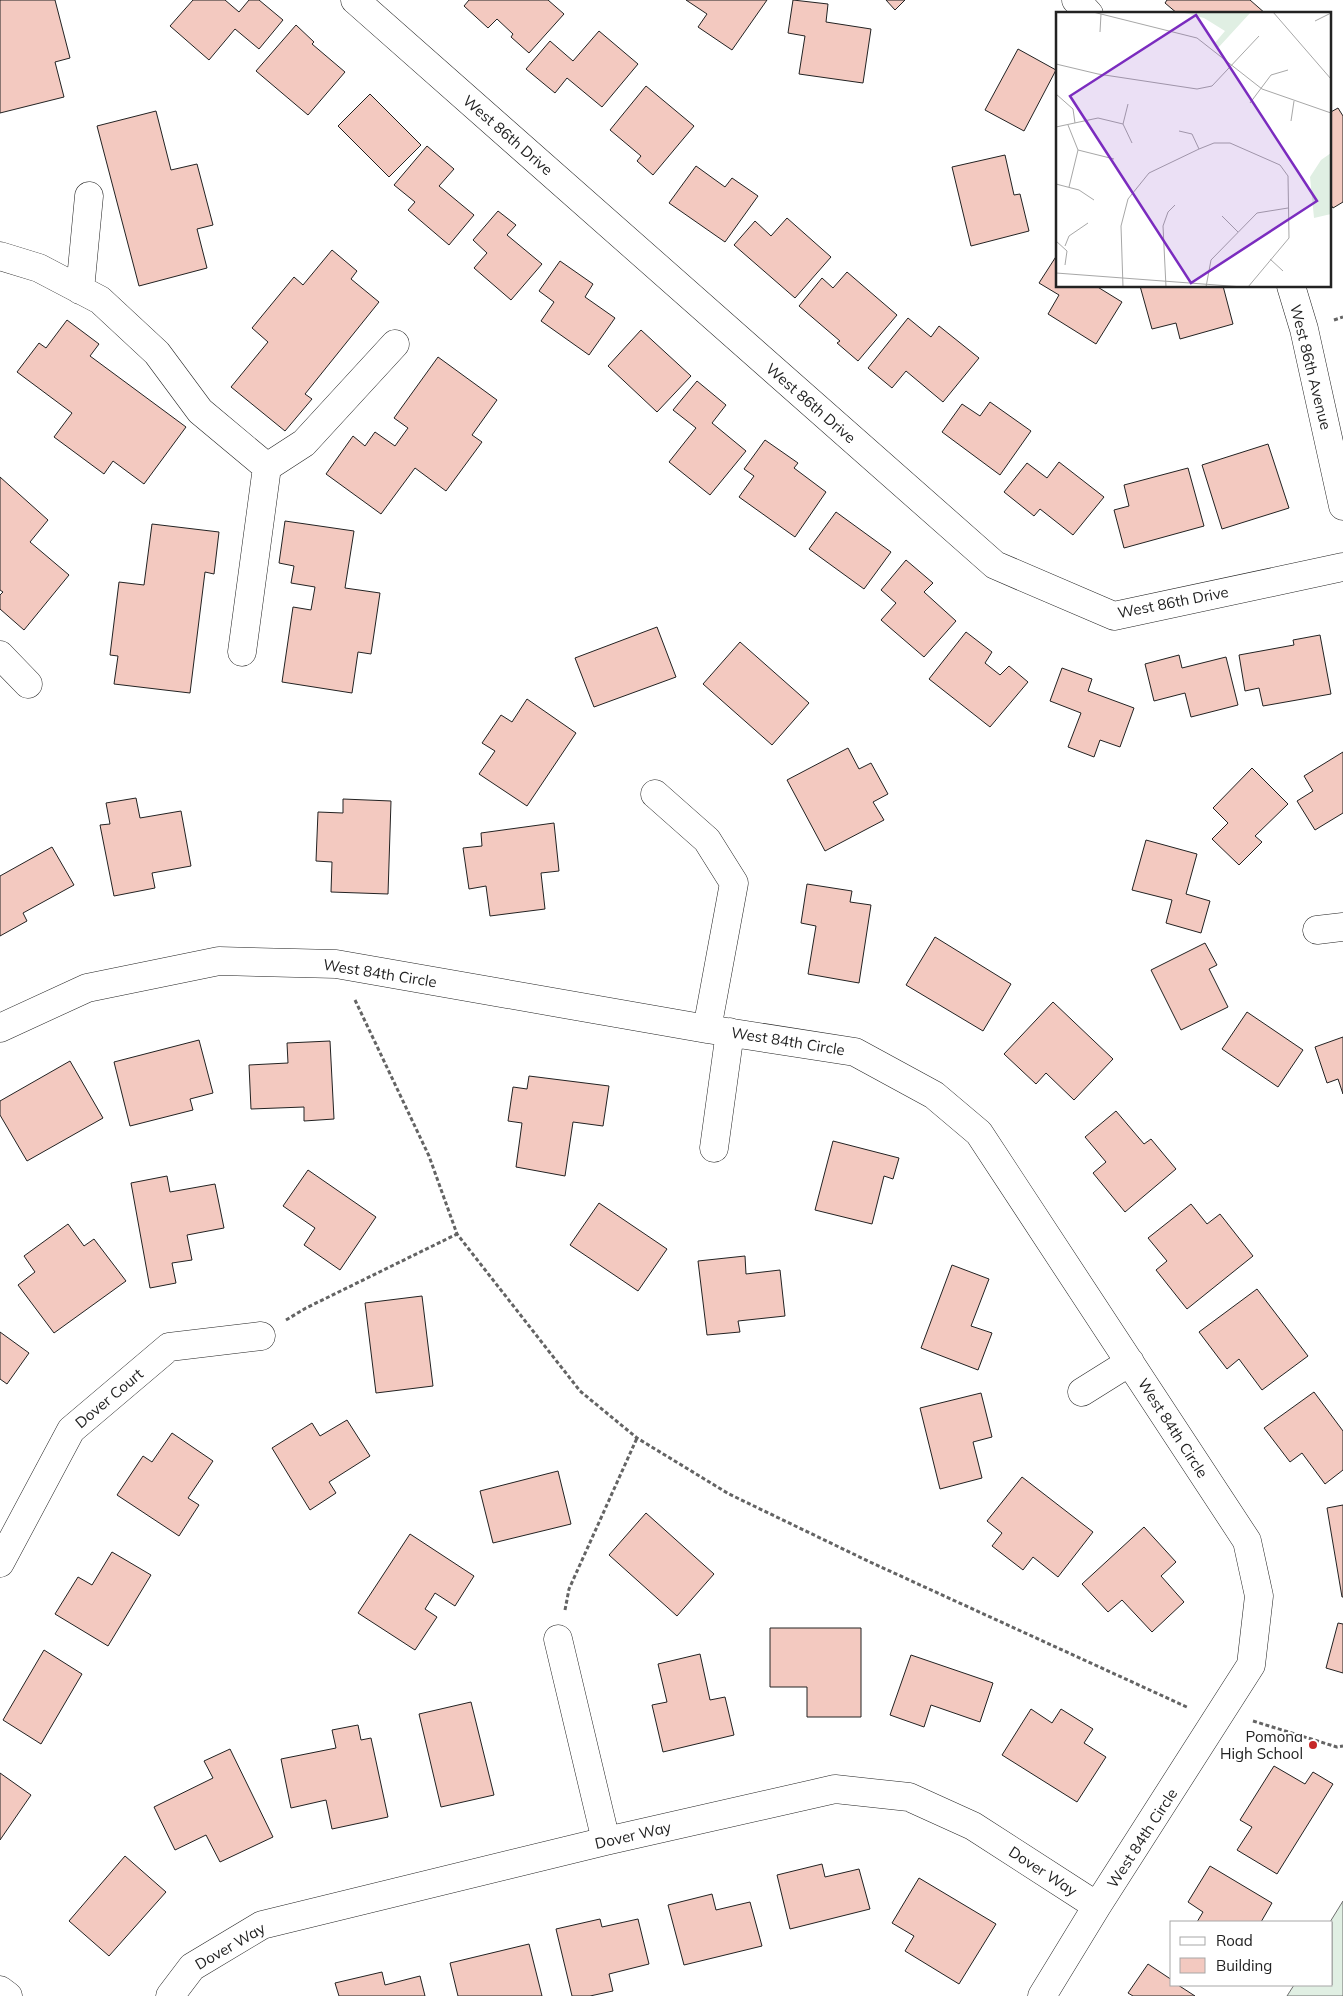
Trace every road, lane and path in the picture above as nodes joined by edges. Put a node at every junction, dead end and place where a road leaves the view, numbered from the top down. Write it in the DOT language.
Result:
graph roads {
  1 [pos="355,0"];
  2 [pos="1076,0"];
  3 [pos="1087,12"];
  4 [pos="89,196"];
  5 [pos="0,256"];
  6 [pos="1292,288"];
  7 [pos="80,290"];
  8 [pos="395,344"];
  9 [pos="266,467"];
  10 [pos="1343,506"];
  11 [pos="1343,567"];
  12 [pos="242,652"];
  13 [pos="0,655"];
  14 [pos="28,684"];
  15 [pos="655,794"];
  16 [pos="336,964"];
  17 [pos="0,1028"];
  18 [pos="718,1030"];
  19 [pos="714,1148"];
  20 [pos="458,1234"];
  21 [pos="261,1336"];
  22 [pos="1130,1362"];
  23 [pos="1082,1392"];
  24 [pos="637,1438"];
  25 [pos="0,1563"];
  26 [pos="558,1639"];
  27 [pos="1218,1720"];
  28 [pos="1343,1746"];
  29 [pos="606,1841"];
  30 [pos="1097,1906"];
  31 [pos="0,1990"];
  32 [pos="8,1996"];
  33 [pos="170,1996"];
  34 [pos="1042,1996"];
  1 -- 11 [label="street, West 86th Drive"];
  2 -- 3 [label="street"];
  4 -- 7 [label="street"];
  5 -- 7 [label="street"];
  6 -- 10 [label="street, West 86th Avenue"];
  7 -- 9 [label="street"];
  8 -- 9 [label="street"];
  9 -- 12 [label="street"];
  13 -- 14 [label="street"];
  15 -- 18 [label="street"];
  16 -- 17 [label="street, West 84th Circle"];
  16 -- 18 [label="street, West 84th Circle"];
  16 -- 20 [label="path"];
  18 -- 19 [label="street"];
  18 -- 22 [label="street, West 84th Circle"];
  20 -- 21 [label="path"];
  20 -- 24 [label="path"];
  21 -- 25 [label="street, Dover Court"];
  22 -- 23 [label="street"];
  22 -- 27 [label="street, West 84th Circle"];
  24 -- 26 [label="path"];
  24 -- 27 [label="path"];
  26 -- 29 [label="street"];
  27 -- 28 [label="path"];
  27 -- 30 [label="street, West 84th Circle"];
  29 -- 30 [label="street, Dover Way"];
  29 -- 33 [label="street, Dover Way"];
  30 -- 34 [label="street, West 84th Circle"];
  31 -- 32 [label="street"];
}
